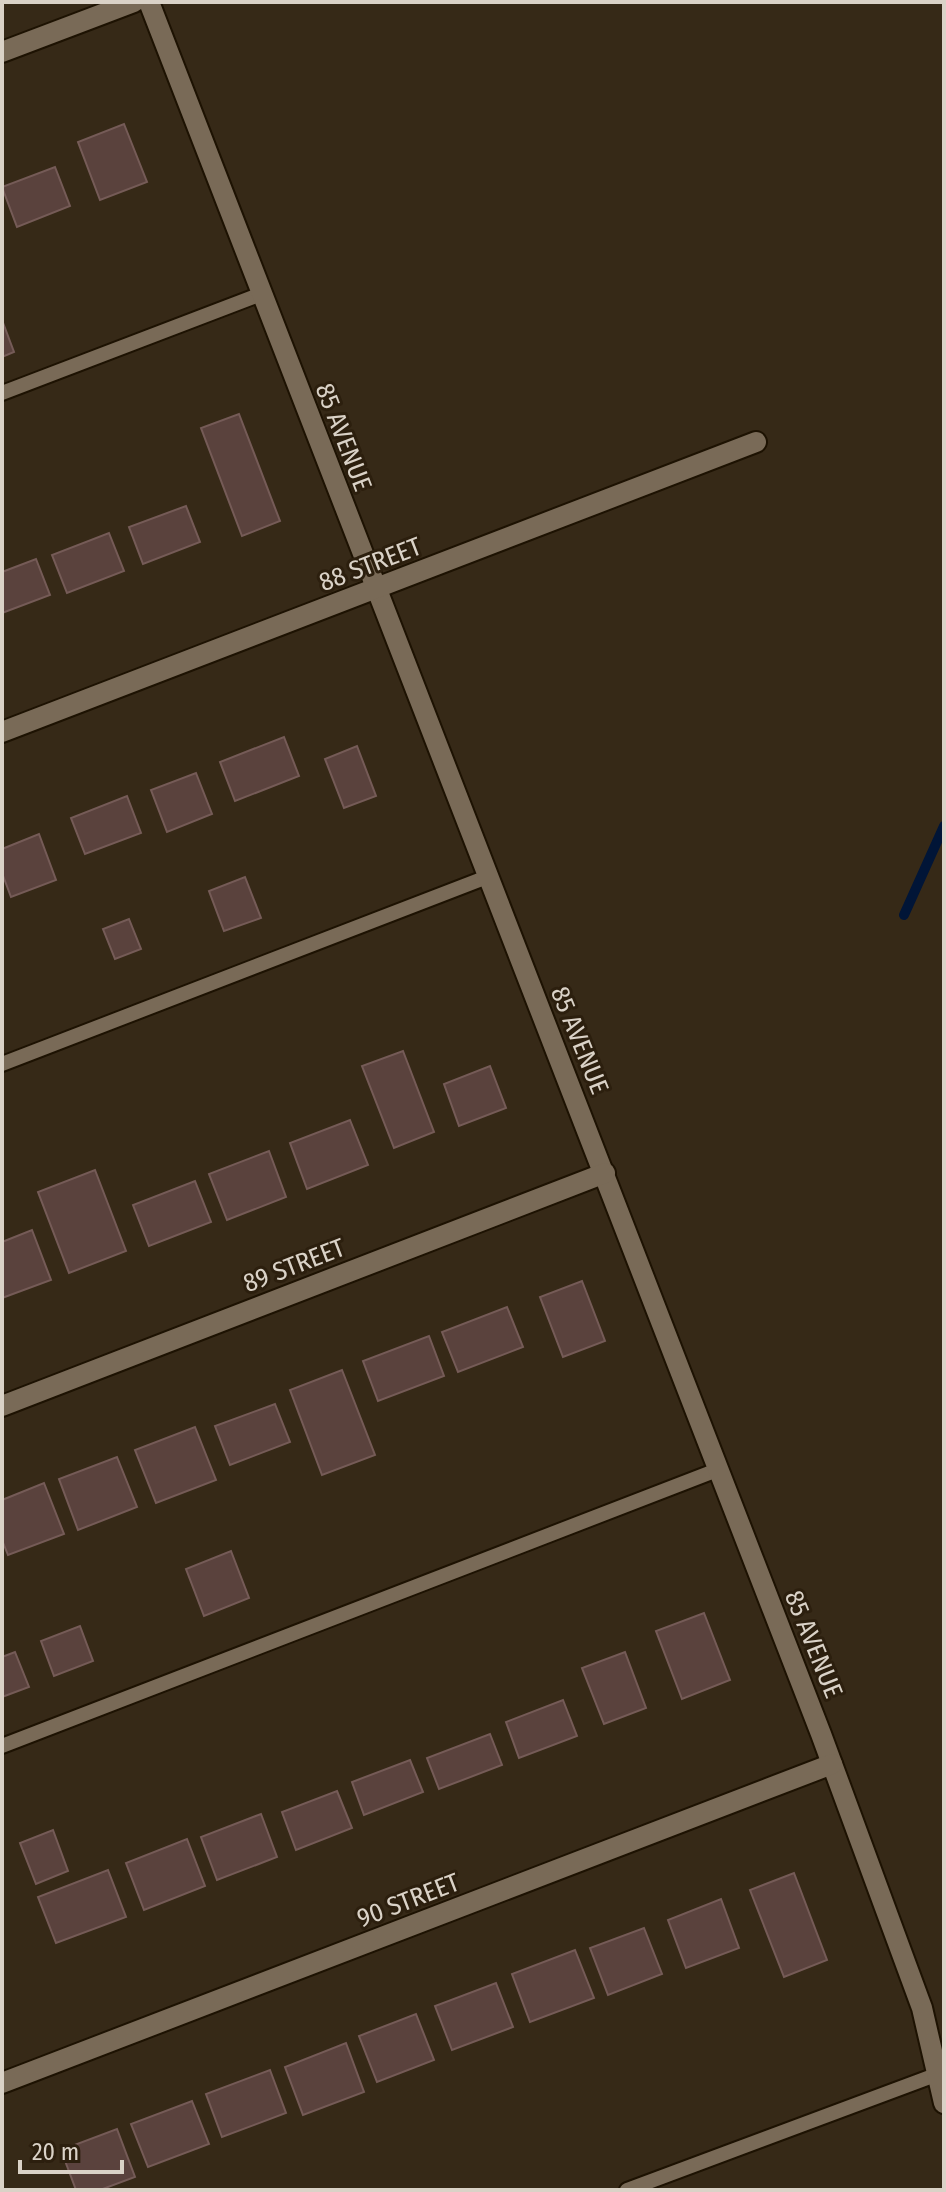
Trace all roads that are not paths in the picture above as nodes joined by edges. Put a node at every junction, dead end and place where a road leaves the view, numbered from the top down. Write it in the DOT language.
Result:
graph roads {
  1 [pos="134,2"];
  2 [pos="149,2"];
  3 [pos="2,52"];
  4 [pos="261,294"];
  5 [pos="2,393"];
  6 [pos="756,442"];
  7 [pos="375,590"];
  8 [pos="2,732"];
  9 [pos="487,877"];
  10 [pos="2,1064"];
  11 [pos="605,1173"];
  12 [pos="2,1406"];
  13 [pos="717,1470"];
  14 [pos="2,1746"];
  15 [pos="832,1764"];
  16 [pos="938,2074"];
  17 [pos="2,2083"];
  18 [pos="944,2103"];
  19 [pos="627,2190"];
  1 -- 3 [label="street"];
  2 -- 4 [label="street, 85 AVENUE"];
  4 -- 5 [label="lane"];
  4 -- 7 [label="street, 85 AVENUE"];
  6 -- 7 [label="street, 88 STREET"];
  7 -- 8 [label="street, 88 STREET"];
  7 -- 9 [label="street, 85 AVENUE"];
  9 -- 10 [label="lane"];
  9 -- 11 [label="street, 85 AVENUE"];
  11 -- 12 [label="street, 89 STREET"];
  11 -- 13 [label="street, 85 AVENUE"];
  13 -- 14 [label="lane"];
  13 -- 15 [label="street, 85 AVENUE"];
  15 -- 16 [label="street, 85 AVENUE"];
  15 -- 17 [label="street, 90 STREET"];
  16 -- 18 [label="street, 85 AVENUE"];
  16 -- 19 [label="lane"];
}
